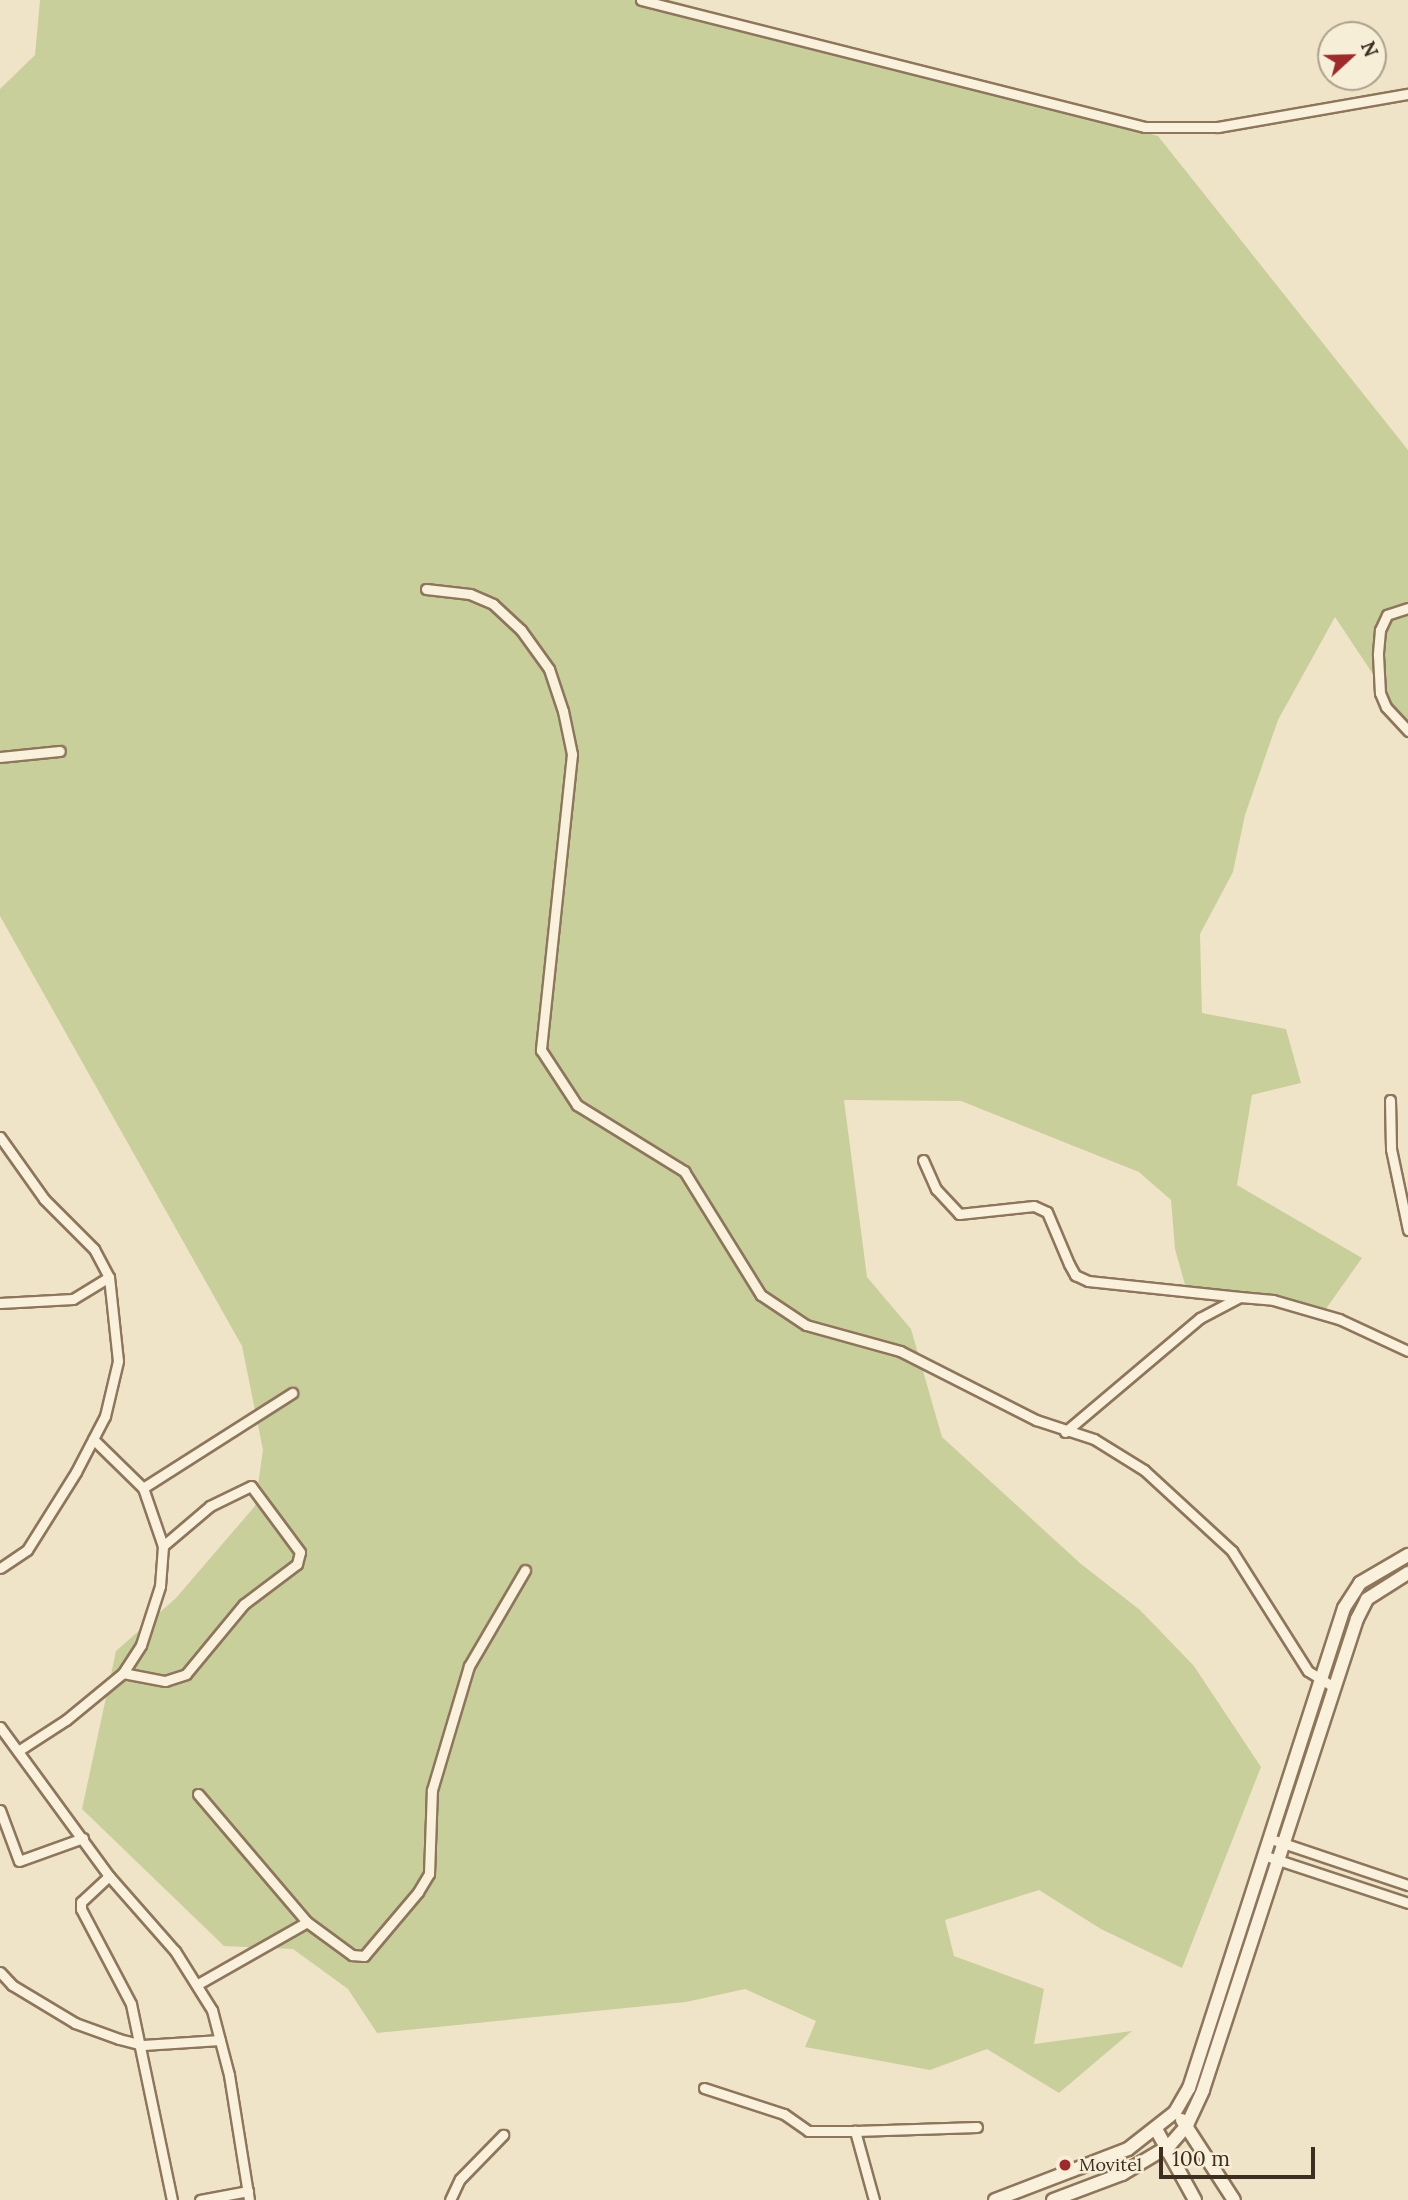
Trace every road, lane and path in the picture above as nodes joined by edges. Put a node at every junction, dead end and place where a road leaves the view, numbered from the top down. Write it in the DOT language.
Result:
graph roads {
  1 [pos="641,0"];
  2 [pos="1408,94"];
  3 [pos="426,589"];
  4 [pos="1408,608"];
  5 [pos="1408,731"];
  6 [pos="60,751"];
  7 [pos="0,757"];
  8 [pos="1390,1100"];
  9 [pos="0,1137"];
  10 [pos="923,1160"];
  11 [pos="1408,1230"];
  12 [pos="109,1277"];
  13 [pos="1240,1297"];
  14 [pos="0,1303"];
  15 [pos="1408,1352"];
  16 [pos="292,1393"];
  17 [pos="1065,1432"];
  18 [pos="93,1439"];
  19 [pos="143,1488"];
  20 [pos="163,1546"];
  21 [pos="1408,1555"];
  22 [pos="0,1568"];
  23 [pos="525,1570"];
  24 [pos="1408,1573"];
  25 [pos="1351,1594"];
  26 [pos="1367,1599"];
  27 [pos="123,1673"];
  28 [pos="1320,1682"];
  29 [pos="1334,1687"];
  30 [pos="0,1727"];
  31 [pos="1300,1745"];
  32 [pos="18,1751"];
  33 [pos="1314,1751"];
  34 [pos="198,1794"];
  35 [pos="0,1810"];
  36 [pos="83,1838"];
  37 [pos="1271,1839"];
  38 [pos="1285,1844"];
  39 [pos="1266,1856"];
  40 [pos="1280,1860"];
  41 [pos="109,1877"];
  42 [pos="1404,1884"];
  43 [pos="1395,1899"];
  44 [pos="1408,1903"];
  45 [pos="307,1922"];
  46 [pos="1241,1950"];
  47 [pos="0,1972"];
  48 [pos="198,1984"];
  49 [pos="220,2040"];
  50 [pos="143,2045"];
  51 [pos="1203,2045"];
  52 [pos="1217,2049"];
  53 [pos="704,2088"];
  54 [pos="1175,2112"];
  55 [pos="1187,2125"];
  56 [pos="977,2127"];
  57 [pos="1157,2131"];
  58 [pos="856,2132"];
  59 [pos="503,2135"];
  60 [pos="1169,2146"];
  61 [pos="1073,2173"];
  62 [pos="1080,2189"];
  63 [pos="249,2196"];
  64 [pos="1009,2198"];
  65 [pos="172,2200"];
  66 [pos="200,2200"];
  67 [pos="450,2200"];
  68 [pos="874,2200"];
  69 [pos="995,2200"];
  70 [pos="1053,2200"];
  71 [pos="1195,2200"];
  72 [pos="1234,2200"];
  1 -- 2 [label="street"];
  3 -- 17 [label="street"];
  4 -- 5 [label="street"];
  6 -- 7 [label="street"];
  8 -- 11 [label="street"];
  9 -- 12 [label="street"];
  10 -- 13 [label="street"];
  12 -- 14 [label="street"];
  12 -- 18 [label="street"];
  13 -- 15 [label="street"];
  13 -- 17 [label="street"];
  16 -- 19 [label="street"];
  17 -- 28 [label="street"];
  18 -- 19 [label="street"];
  18 -- 22 [label="street"];
  19 -- 20 [label="street"];
  20 -- 27 [label="street"];
  20 -- 27 [label="street"];
  21 -- 25 [label="main road"];
  23 -- 45 [label="street"];
  24 -- 26 [label="main road"];
  25 -- 26 [label="main road"];
  25 -- 28 [label="main road"];
  26 -- 29 [label="main road"];
  27 -- 32 [label="street"];
  28 -- 29 [label="street"];
  28 -- 31 [label="main road"];
  29 -- 33 [label="main road"];
  30 -- 32 [label="street"];
  31 -- 33 [label="main road"];
  31 -- 37 [label="main road"];
  32 -- 36 [label="street"];
  33 -- 38 [label="main road"];
  34 -- 45 [label="street"];
  35 -- 36 [label="street"];
  36 -- 41 [label="street"];
  37 -- 38 [label="street"];
  37 -- 39 [label="main road"];
  38 -- 40 [label="main road"];
  38 -- 42 [label="street"];
  39 -- 40 [label="street"];
  39 -- 46 [label="main road"];
  40 -- 43 [label="street"];
  40 -- 46 [label="main road"];
  41 -- 48 [label="street"];
  41 -- 50 [label="street"];
  42 -- 43 [label="street"];
  43 -- 44 [label="street"];
  45 -- 48 [label="street"];
  46 -- 51 [label="main road"];
  46 -- 52 [label="main road"];
  47 -- 50 [label="street"];
  48 -- 49 [label="street"];
  49 -- 50 [label="street"];
  49 -- 63 [label="street"];
  50 -- 65 [label="street"];
  51 -- 52 [label="main road"];
  51 -- 54 [label="main road"];
  52 -- 55 [label="main road"];
  53 -- 58 [label="street"];
  54 -- 55 [label="main road"];
  54 -- 57 [label="main road"];
  55 -- 60 [label="main road"];
  55 -- 72 [label="main road"];
  56 -- 58 [label="street"];
  57 -- 60 [label="main road"];
  57 -- 61 [label="main road"];
  58 -- 68 [label="street"];
  59 -- 67 [label="street"];
  60 -- 62 [label="main road"];
  60 -- 71 [label="main road"];
  61 -- 62 [label="main road"];
  61 -- 64 [label="main road"];
  62 -- 70 [label="main road"];
  63 -- 66 [label="street"];
  64 -- 69 [label="main road"];
}
